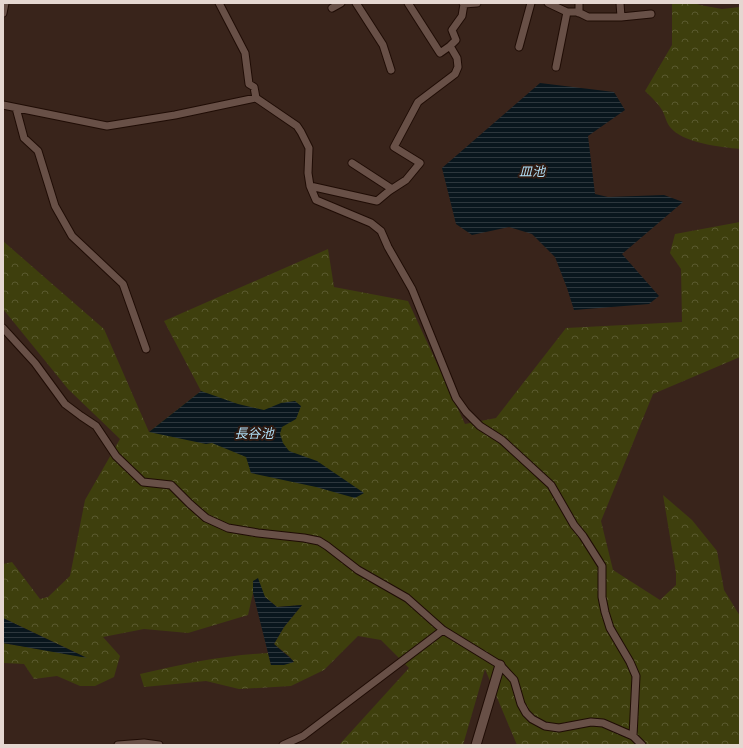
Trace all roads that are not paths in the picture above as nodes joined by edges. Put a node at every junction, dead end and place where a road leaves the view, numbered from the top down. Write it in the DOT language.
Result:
graph roads {
  1 [pos="5,3"];
  2 [pos="219,3"];
  3 [pos="341,3"];
  4 [pos="356,3"];
  5 [pos="408,3"];
  6 [pos="477,3"];
  7 [pos="531,3"];
  8 [pos="548,3"];
  9 [pos="579,3"];
  10 [pos="620,3"];
  11 [pos="463,4"];
  12 [pos="332,8"];
  13 [pos="567,12"];
  14 [pos="3,13"];
  15 [pos="580,13"];
  16 [pos="651,14"];
  17 [pos="621,17"];
  18 [pos="450,46"];
  19 [pos="519,48"];
  20 [pos="556,67"];
  21 [pos="391,70"];
  22 [pos="256,98"];
  23 [pos="3,105"];
  24 [pos="16,108"];
  25 [pos="352,163"];
  26 [pos="310,186"];
  27 [pos="392,189"];
  28 [pos="3,328"];
  29 [pos="146,349"];
  30 [pos="443,630"];
  31 [pos="500,665"];
  32 [pos="633,736"];
  33 [pos="118,745"];
  34 [pos="159,745"];
  35 [pos="283,745"];
  36 [pos="476,745"];
  37 [pos="642,745"];
  1 -- 14 [label="street"];
  2 -- 22 [label="street"];
  3 -- 12 [label="street"];
  4 -- 21 [label="street"];
  5 -- 18 [label="street"];
  6 -- 11 [label="street"];
  7 -- 19 [label="street"];
  8 -- 13 [label="street"];
  9 -- 15 [label="street"];
  10 -- 17 [label="street"];
  11 -- 18 [label="street"];
  13 -- 15 [label="street"];
  13 -- 20 [label="street"];
  15 -- 17 [label="street"];
  16 -- 17 [label="street"];
  18 -- 27 [label="street"];
  22 -- 24 [label="street"];
  22 -- 26 [label="street"];
  23 -- 24 [label="street"];
  24 -- 29 [label="street"];
  25 -- 27 [label="street"];
  26 -- 27 [label="street"];
  26 -- 32 [label="street"];
  28 -- 30 [label="street"];
  30 -- 31 [label="street"];
  30 -- 35 [label="street"];
  31 -- 32 [label="street"];
  31 -- 36 [label="street"];
  32 -- 37 [label="street"];
  33 -- 34 [label="street"];
}
